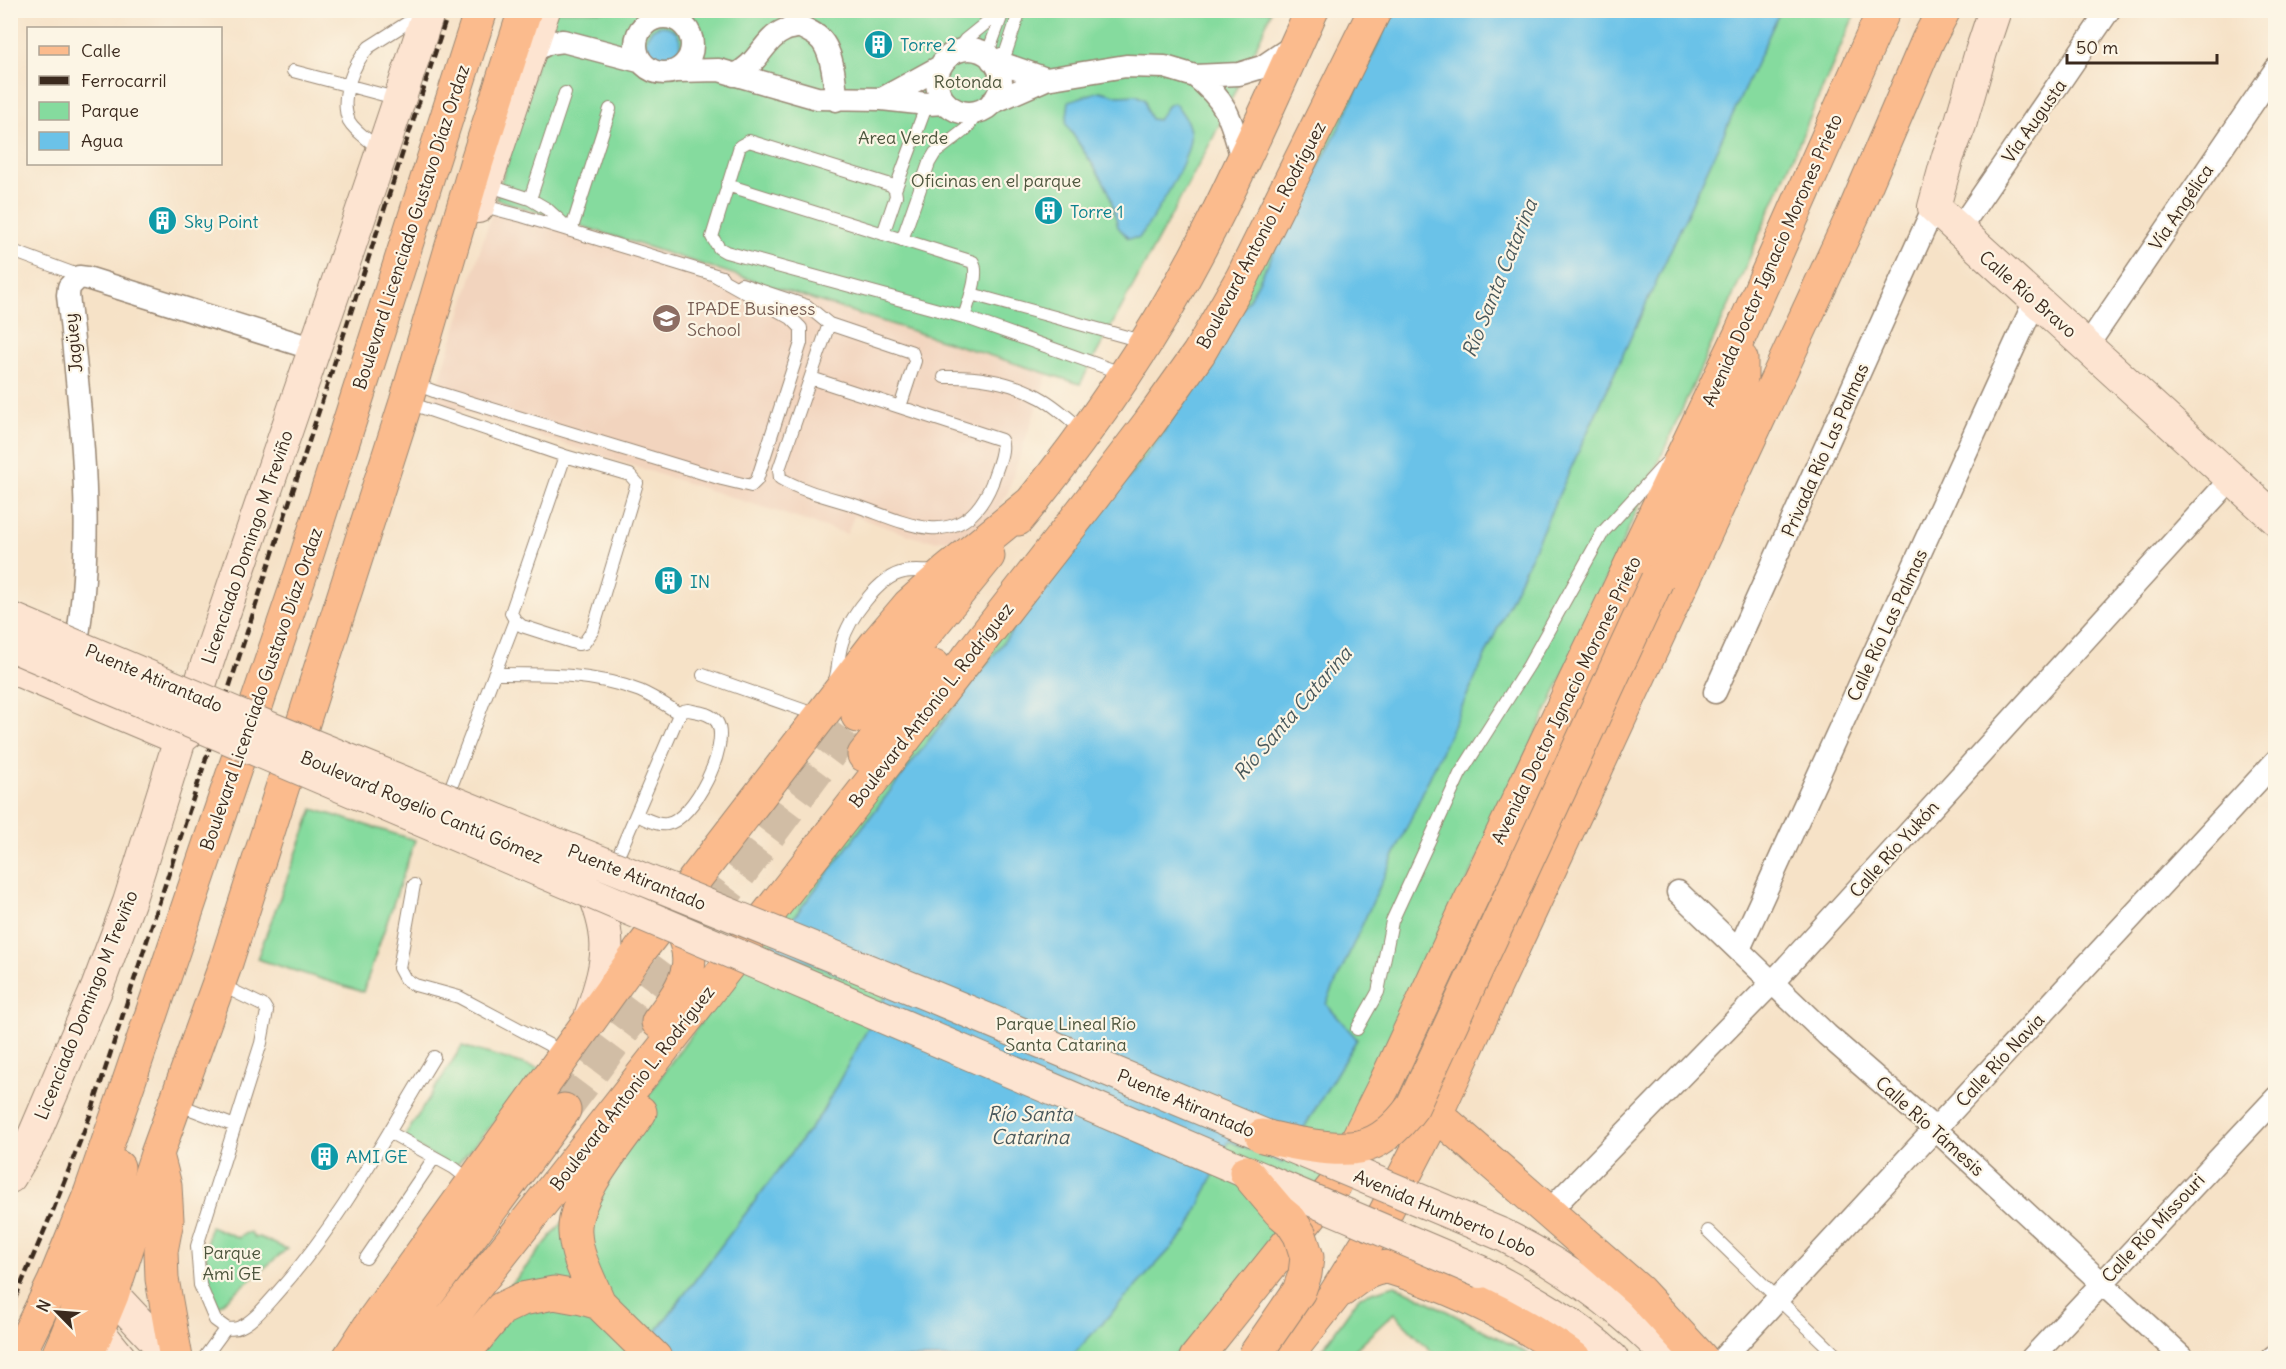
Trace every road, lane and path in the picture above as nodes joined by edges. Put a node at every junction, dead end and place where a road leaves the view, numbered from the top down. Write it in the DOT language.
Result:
graph roads {
  1 [pos="428,10"];
  2 [pos="481,10"];
  3 [pos="525,10"];
  4 [pos="544,10"];
  5 [pos="633,10"];
  6 [pos="1003,10"];
  7 [pos="1020,10"];
  8 [pos="1312,10"];
  9 [pos="1375,10"];
  10 [pos="1884,10"];
  11 [pos="1944,10"];
  12 [pos="1995,10"];
  13 [pos="2109,10"];
  14 [pos="654,18"];
  15 [pos="692,38"];
  16 [pos="1297,43"];
  17 [pos="530,53"];
  18 [pos="990,58"];
  19 [pos="639,61"];
  20 [pos="945,67"];
  21 [pos="2276,69"];
  22 [pos="293,71"];
  23 [pos="677,71"];
  24 [pos="726,73"];
  25 [pos="1195,76"];
  26 [pos="1046,79"];
  27 [pos="347,86"];
  28 [pos="565,93"];
  29 [pos="400,99"];
  30 [pos="836,99"];
  31 [pos="882,99"];
  32 [pos="936,103"];
  33 [pos="985,107"];
  34 [pos="610,109"];
  35 [pos="383,153"];
  36 [pos="434,156"];
  37 [pos="1243,162"];
  38 [pos="728,185"];
  39 [pos="895,190"];
  40 [pos="483,195"];
  41 [pos="530,200"];
  42 [pos="1934,207"];
  43 [pos="571,231"];
  44 [pos="1958,231"];
  45 [pos="883,234"];
  46 [pos="902,240"];
  47 [pos="10,250"];
  48 [pos="446,266"];
  49 [pos="714,275"];
  50 [pos="87,278"];
  51 [pos="972,294"];
  52 [pos="2035,301"];
  53 [pos="964,317"];
  54 [pos="829,324"];
  55 [pos="1741,333"];
  56 [pos="1146,342"];
  57 [pos="2087,346"];
  58 [pos="314,349"];
  59 [pos="1126,374"];
  60 [pos="811,378"];
  61 [pos="944,378"];
  62 [pos="409,392"];
  63 [pos="900,407"];
  64 [pos="1085,433"];
  65 [pos="1693,434"];
  66 [pos="565,456"];
  67 [pos="2232,478"];
  68 [pos="1033,501"];
  69 [pos="2276,519"];
  70 [pos="1017,594"];
  71 [pos="10,618"];
  72 [pos="515,620"];
  73 [pos="10,631"];
  74 [pos="10,645"];
  75 [pos="74,658"];
  76 [pos="10,667"];
  77 [pos="494,674"];
  78 [pos="703,675"];
  79 [pos="1715,692"];
  80 [pos="200,712"];
  81 [pos="835,713"];
  82 [pos="680,714"];
  83 [pos="247,734"];
  84 [pos="180,739"];
  85 [pos="292,753"];
  86 [pos="2276,761"];
  87 [pos="636,814"];
  88 [pos="440,815"];
  89 [pos="704,865"];
  90 [pos="597,880"];
  91 [pos="414,885"];
  92 [pos="1678,892"];
  93 [pos="741,909"];
  94 [pos="670,911"];
  95 [pos="1739,949"];
  96 [pos="1773,982"];
  97 [pos="218,984"];
  98 [pos="691,1013"];
  99 [pos="586,1026"];
  100 [pos="1357,1029"];
  101 [pos="567,1054"];
  102 [pos="434,1057"];
  103 [pos="2276,1098"];
  104 [pos="176,1103"];
  105 [pos="564,1110"];
  106 [pos="1436,1114"];
  107 [pos="235,1126"];
  108 [pos="1936,1130"];
  109 [pos="388,1132"];
  110 [pos="1262,1136"];
  111 [pos="157,1154"];
  112 [pos="434,1158"];
  113 [pos="1246,1172"];
  114 [pos="12,1179"];
  115 [pos="474,1184"];
  116 [pos="1548,1213"];
  117 [pos="1708,1231"];
  118 [pos="509,1246"];
  119 [pos="366,1258"];
  120 [pos="89,1273"];
  121 [pos="2102,1283"];
  122 [pos="52,1287"];
  123 [pos="1334,1296"];
  124 [pos="1778,1299"];
  125 [pos="600,1305"];
  126 [pos="226,1328"];
  127 [pos="88,1332"];
  128 [pos="2276,1355"];
  129 [pos="16,1359"];
  130 [pos="57,1359"];
  131 [pos="120,1359"];
  132 [pos="174,1359"];
  133 [pos="204,1359"];
  134 [pos="349,1359"];
  135 [pos="383,1359"];
  136 [pos="423,1359"];
  137 [pos="460,1359"];
  138 [pos="655,1359"];
  139 [pos="1196,1359"];
  140 [pos="1253,1359"];
  141 [pos="1285,1359"];
  142 [pos="1574,1359"];
  143 [pos="1612,1359"];
  144 [pos="1670,1359"];
  145 [pos="1701,1359"];
  146 [pos="1723,1359"];
  147 [pos="1839,1359"];
  148 [pos="2032,1359"];
  149 [pos="2183,1359"];
  150 [pos="2272,1359"];
  1 -- 27 [label="lane"];
  1 -- 29 [label="main road, Licenciado Domingo M Treviño"];
  2 -- 36 [label="main road, Boulevard Licenciado Gustavo Díaz Ordaz"];
  3 -- 48 [label="main road, Boulevard Licenciado Gustavo Díaz Ordaz"];
  4 -- 17 [label="main road, Boulevard Licenciado Gustavo Díaz Ordaz"];
  5 -- 14 [label="street"];
  6 -- 18 [label="lane"];
  6 -- 20 [label="lane"];
  7 -- 18 [label="lane"];
  8 -- 16 [label="main road"];
  9 -- 70 [label="main road, Boulevard Antonio L. Rodríguez"];
  10 -- 55 [label="main road, Avenida Doctor Ignacio Morones Prieto"];
  11 -- 106 [label="main road"];
  12 -- 42 [label="main road"];
  13 -- 44 [label="street, Vía Augusta"];
  14 -- 15 [label="street"];
  14 -- 19 [label="street"];
  15 -- 23 [label="street"];
  15 -- 24 [label="street"];
  16 -- 25 [label="street"];
  16 -- 37 [label="main road"];
  17 -- 19 [label="street"];
  17 -- 40 [label="main road, Boulevard Licenciado Gustavo Díaz Ordaz"];
  18 -- 20 [label="street"];
  18 -- 26 [label="street"];
  18 -- 33 [label="street"];
  19 -- 23 [label="street"];
  20 -- 31 [label="street"];
  20 -- 32 [label="street"];
  21 -- 57 [label="street, Vía Angélica"];
  22 -- 27 [label="lane"];
  23 -- 24 [label="street"];
  24 -- 30 [label="street"];
  24 -- 30 [label="street"];
  25 -- 26 [label="street"];
  25 -- 37 [label="street"];
  26 -- 33 [label="street"];
  27 -- 29 [label="lane"];
  27 -- 35 [label="lane"];
  28 -- 41 [label="lane"];
  29 -- 35 [label="main road, Licenciado Domingo M Treviño"];
  30 -- 31 [label="street"];
  31 -- 32 [label="street"];
  32 -- 33 [label="street"];
  32 -- 39 [label="lane"];
  33 -- 46 [label="lane"];
  34 -- 43 [label="lane"];
  35 -- 58 [label="main road, Licenciado Domingo M Treviño"];
  36 -- 48 [label="main road"];
  36 -- 83 [label="main road, Boulevard Licenciado Gustavo Díaz Ordaz"];
  37 -- 56 [label="main road"];
  38 -- 39 [label="lane"];
  38 -- 45 [label="lane"];
  38 -- 53 [label="lane"];
  39 -- 45 [label="lane"];
  40 -- 41 [label="lane"];
  40 -- 43 [label="lane"];
  40 -- 48 [label="main road, Boulevard Licenciado Gustavo Díaz Ordaz"];
  41 -- 43 [label="lane"];
  42 -- 44 [label="main road, Calle Río Bravo"];
  42 -- 79 [label="street, Privada Río Las Palmas"];
  43 -- 49 [label="lane"];
  44 -- 52 [label="main road, Calle Río Bravo"];
  45 -- 46 [label="lane"];
  46 -- 51 [label="lane"];
  47 -- 50 [label="lane"];
  48 -- 62 [label="main road, Boulevard Licenciado Gustavo Díaz Ordaz"];
  49 -- 54 [label="lane"];
  49 -- 62 [label="lane"];
  50 -- 58 [label="street"];
  50 -- 75 [label="street, Jagüey"];
  51 -- 53 [label="lane"];
  51 -- 56 [label="lane"];
  52 -- 57 [label="main road, Calle Río Bravo"];
  52 -- 95 [label="street, Calle Río Las Palmas"];
  53 -- 59 [label="lane"];
  54 -- 60 [label="lane"];
  54 -- 63 [label="lane"];
  55 -- 65 [label="main road, Avenida Doctor Ignacio Morones Prieto"];
  55 -- 110 [label="main road, bridge"];
  56 -- 59 [label="main road"];
  57 -- 67 [label="main road, Calle Río Bravo"];
  58 -- 80 [label="main road, Licenciado Domingo M Treviño"];
  59 -- 64 [label="main road"];
  60 -- 63 [label="lane"];
  60 -- 63 [label="lane"];
  61 -- 64 [label="lane"];
  62 -- 66 [label="lane"];
  62 -- 85 [label="main road, Boulevard Licenciado Gustavo Díaz Ordaz"];
  64 -- 68 [label="main road"];
  65 -- 100 [label="lane"];
  65 -- 139 [label="main road, Avenida Doctor Ignacio Morones Prieto"];
  66 -- 72 [label="lane"];
  66 -- 72 [label="lane"];
  67 -- 69 [label="main road, Calle Río Bravo"];
  67 -- 96 [label="street, Calle Río Yukón"];
  68 -- 81 [label="main road"];
  68 -- 81 [label="main road"];
  70 -- 93 [label="main road"];
  70 -- 98 [label="main road, Boulevard Antonio L. Rodríguez"];
  71 -- 110 [label="main road, Puente Atirantado, bridge"];
  72 -- 77 [label="lane"];
  73 -- 75 [label="main road, Boulevard Rogelio Cantú Gómez"];
  74 -- 113 [label="main road, Puente Atirantado, bridge"];
  75 -- 80 [label="main road, Boulevard Rogelio Cantú Gómez"];
  76 -- 84 [label="main road"];
  77 -- 82 [label="lane"];
  77 -- 88 [label="lane"];
  78 -- 81 [label="lane"];
  80 -- 83 [label="main road, Boulevard Rogelio Cantú Gómez"];
  80 -- 84 [label="main road"];
  81 -- 89 [label="main road"];
  82 -- 87 [label="lane"];
  82 -- 87 [label="lane"];
  83 -- 85 [label="main road, Boulevard Rogelio Cantú Gómez"];
  83 -- 120 [label="main road, Boulevard Licenciado Gustavo Díaz Ordaz"];
  84 -- 114 [label="main road, Licenciado Domingo M Treviño"];
  85 -- 88 [label="main road, Boulevard Rogelio Cantú Gómez"];
  85 -- 97 [label="main road, Boulevard Licenciado Gustavo Díaz Ordaz"];
  86 -- 108 [label="street, Calle Río Navia"];
  87 -- 90 [label="lane"];
  88 -- 90 [label="main road, Boulevard Rogelio Cantú Gómez"];
  89 -- 93 [label="main road"];
  89 -- 94 [label="main road"];
  90 -- 94 [label="main road, Boulevard Rogelio Cantú Gómez"];
  90 -- 99 [label="main road"];
  91 -- 101 [label="lane"];
  92 -- 95 [label="street, Calle Río Támesis"];
  93 -- 94 [label="main road"];
  94 -- 99 [label="main road"];
  94 -- 118 [label="main road"];
  95 -- 96 [label="street, Calle Río Támesis"];
  96 -- 108 [label="street, Calle Río Támesis"];
  96 -- 116 [label="street, Calle Río Yukón"];
  97 -- 104 [label="main road, Boulevard Licenciado Gustavo Díaz Ordaz"];
  97 -- 107 [label="lane"];
  98 -- 118 [label="main road, Boulevard Antonio L. Rodríguez"];
  98 -- 125 [label="main road"];
  99 -- 101 [label="main road"];
  101 -- 115 [label="main road"];
  102 -- 109 [label="lane"];
  103 -- 121 [label="street, Calle Río Missouri"];
  104 -- 107 [label="lane"];
  104 -- 111 [label="main road, Boulevard Licenciado Gustavo Díaz Ordaz"];
  105 -- 135 [label="main road"];
  106 -- 116 [label="main road"];
  106 -- 123 [label="main road"];
  107 -- 126 [label="lane"];
  108 -- 121 [label="street, Calle Río Támesis"];
  108 -- 124 [label="street, Calle Río Navia"];
  109 -- 112 [label="lane"];
  109 -- 126 [label="lane"];
  110 -- 144 [label="main road, Avenida Humberto Lobo, bridge"];
  111 -- 120 [label="main road, Boulevard Licenciado Gustavo Díaz Ordaz"];
  111 -- 132 [label="main road"];
  112 -- 115 [label="lane"];
  112 -- 119 [label="lane"];
  113 -- 140 [label="main road, bridge"];
  113 -- 143 [label="main road, bridge"];
  115 -- 134 [label="main road"];
  116 -- 145 [label="main road"];
  117 -- 124 [label="lane"];
  118 -- 136 [label="main road, Boulevard Antonio L. Rodríguez"];
  120 -- 122 [label="main road, Boulevard Licenciado Gustavo Díaz Ordaz"];
  120 -- 127 [label="main road"];
  120 -- 132 [label="main road"];
  121 -- 148 [label="street, Calle Río Missouri"];
  121 -- 149 [label="street, Calle Río Támesis"];
  122 -- 127 [label="main road"];
  122 -- 129 [label="main road, Boulevard Licenciado Gustavo Díaz Ordaz"];
  123 -- 141 [label="main road"];
  123 -- 142 [label="main road"];
  124 -- 146 [label="street, Calle Río Navia"];
  124 -- 147 [label="lane"];
  125 -- 137 [label="main road"];
  125 -- 138 [label="main road"];
  126 -- 133 [label="lane"];
  127 -- 130 [label="main road"];
  127 -- 131 [label="main road"];
  128 -- 150 [label="street"];
}
